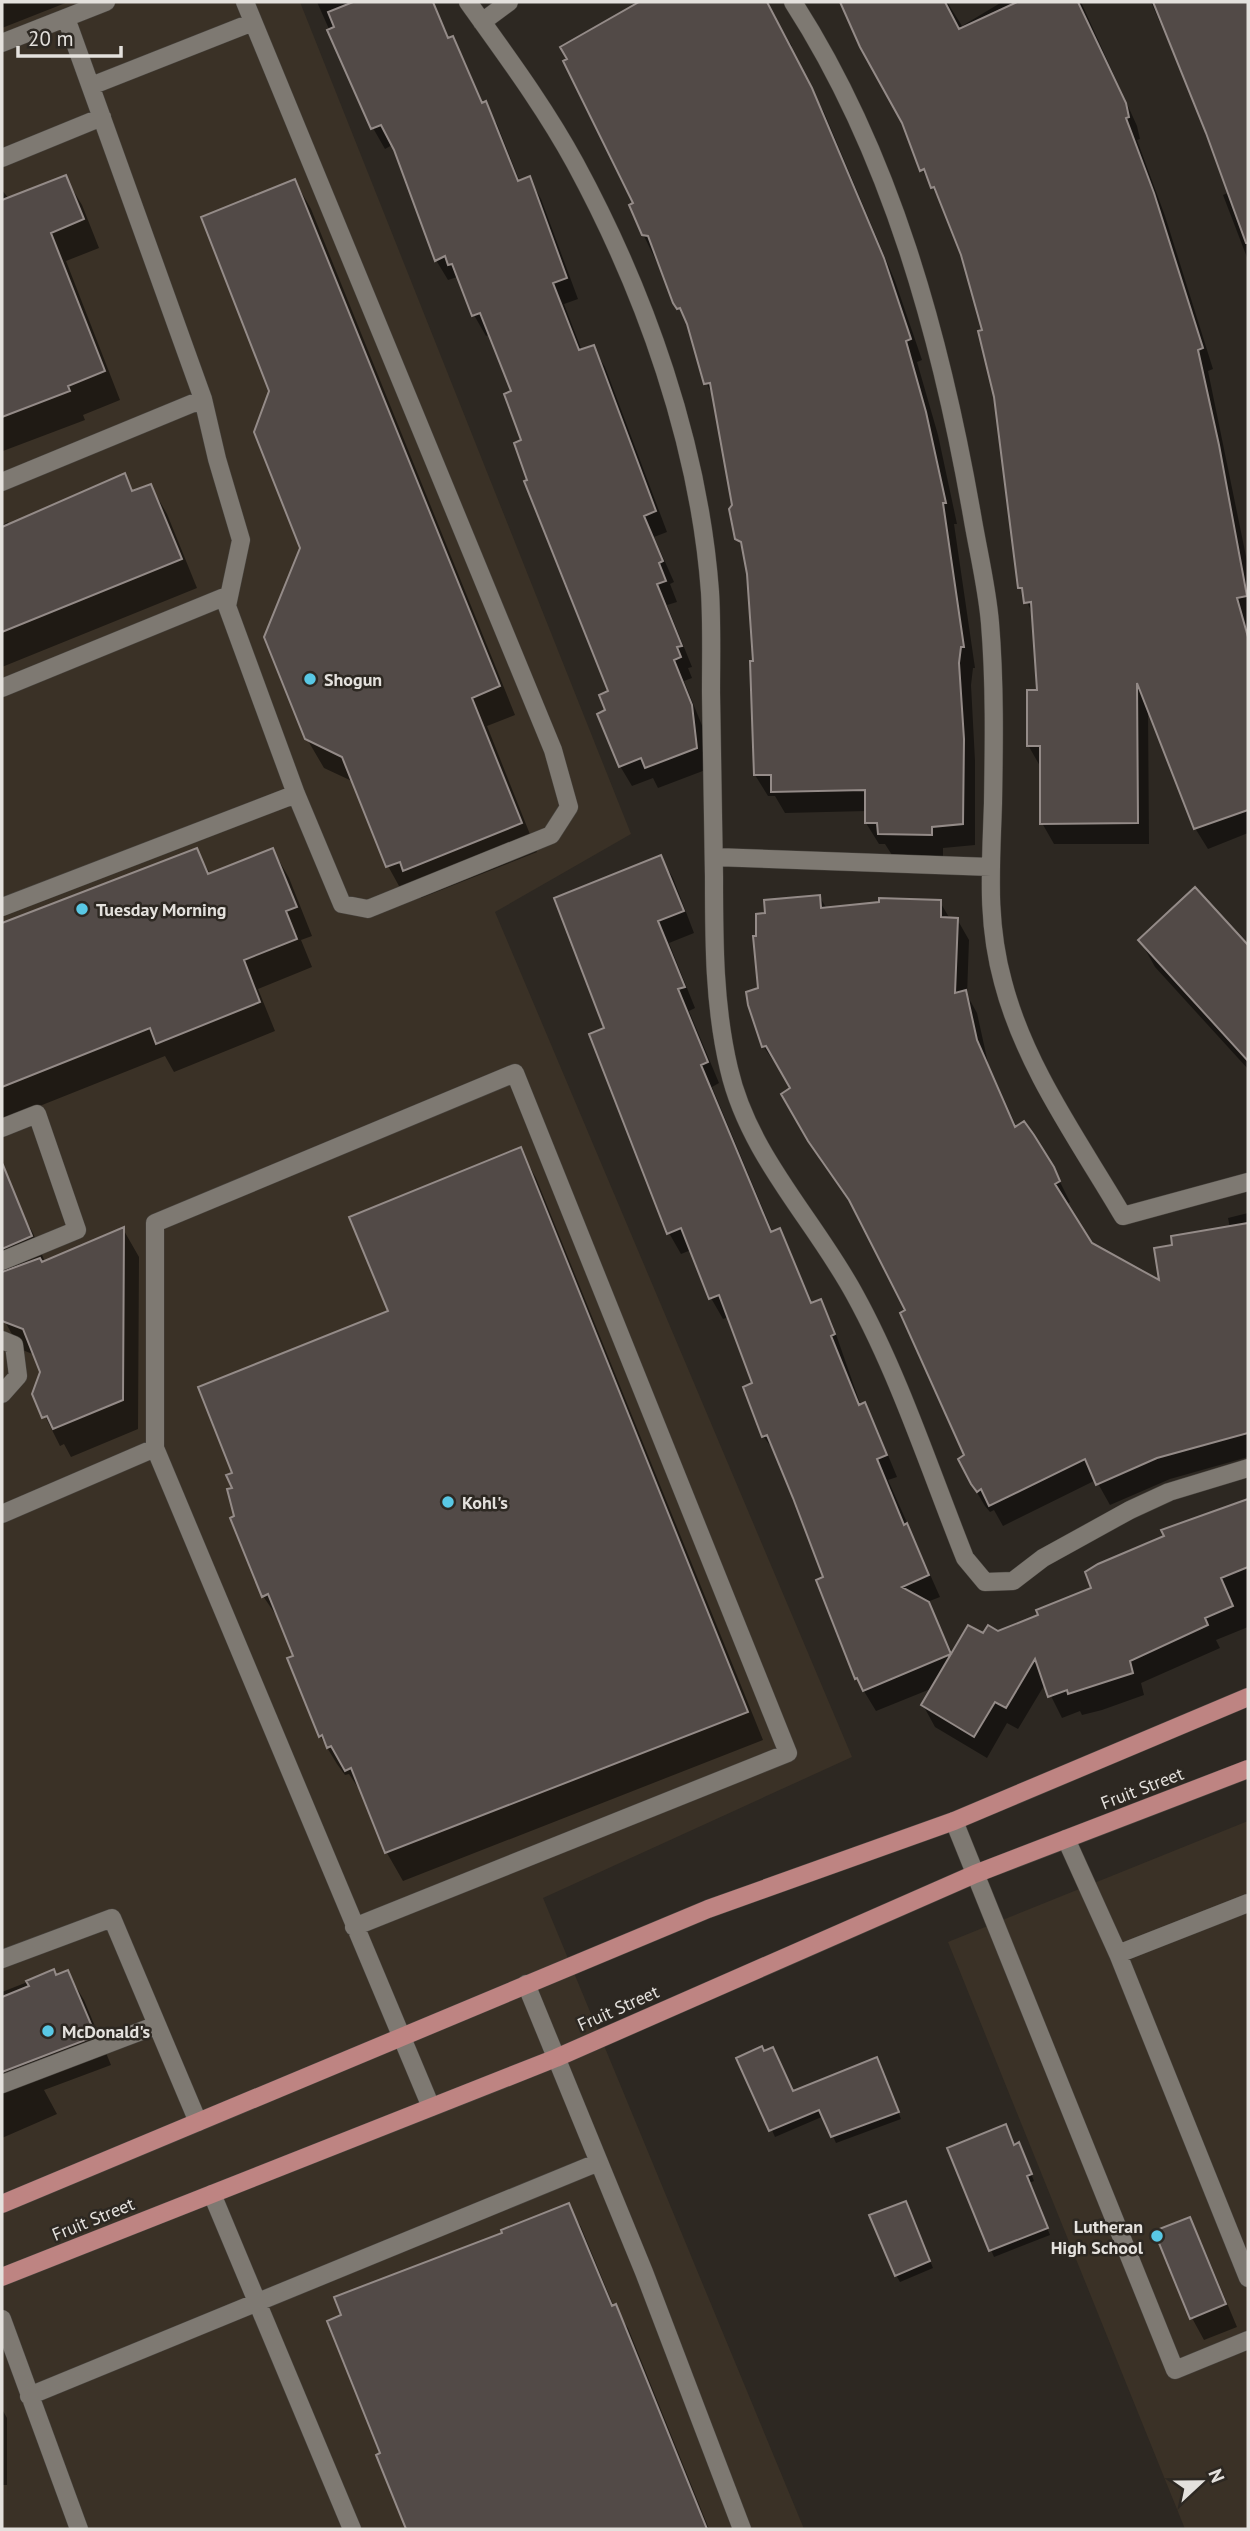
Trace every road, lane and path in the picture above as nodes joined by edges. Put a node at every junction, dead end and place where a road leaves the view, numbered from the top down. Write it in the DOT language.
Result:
graph roads {
  1 [pos="106,2"];
  2 [pos="245,2"];
  3 [pos="468,2"];
  4 [pos="509,2"];
  5 [pos="793,2"];
  6 [pos="66,18"];
  7 [pos="253,22"];
  8 [pos="482,22"];
  9 [pos="2,43"];
  10 [pos="91,86"];
  11 [pos="102,117"];
  12 [pos="2,158"];
  13 [pos="203,399"];
  14 [pos="2,482"];
  15 [pos="229,595"];
  16 [pos="2,688"];
  17 [pos="296,794"];
  18 [pos="713,857"];
  19 [pos="991,867"];
  20 [pos="2,907"];
  21 [pos="2,1128"];
  22 [pos="1248,1182"];
  23 [pos="2,1261"];
  24 [pos="2,1339"];
  25 [pos="2,1394"];
  26 [pos="155,1448"];
  27 [pos="1248,1468"];
  28 [pos="2,1514"];
  29 [pos="1248,1697"];
  30 [pos="1248,1769"];
  31 [pos="954,1821"];
  32 [pos="1066,1839"];
  33 [pos="975,1874"];
  34 [pos="1248,1903"];
  35 [pos="354,1927"];
  36 [pos="1118,1954"];
  37 [pos="2,1959"];
  38 [pos="526,1984"];
  39 [pos="157,2025"];
  40 [pos="399,2037"];
  41 [pos="556,2058"];
  42 [pos="2,2084"];
  43 [pos="431,2107"];
  44 [pos="198,2122"];
  45 [pos="599,2162"];
  46 [pos="212,2194"];
  47 [pos="2,2204"];
  48 [pos="2,2277"];
  49 [pos="1248,2278"];
  50 [pos="257,2302"];
  51 [pos="2,2319"];
  52 [pos="1248,2340"];
  53 [pos="29,2396"];
  54 [pos="79,2529"];
  55 [pos="352,2529"];
  56 [pos="742,2529"];
  1 -- 6 [label="lane"];
  2 -- 7 [label="lane"];
  3 -- 8 [label="lane"];
  4 -- 8 [label="lane"];
  5 -- 19 [label="lane"];
  6 -- 9 [label="lane"];
  6 -- 10 [label="lane"];
  7 -- 10 [label="lane"];
  7 -- 17 [label="lane"];
  8 -- 18 [label="lane"];
  10 -- 11 [label="lane"];
  11 -- 12 [label="lane"];
  11 -- 13 [label="lane"];
  13 -- 14 [label="lane"];
  13 -- 15 [label="lane"];
  15 -- 16 [label="lane"];
  15 -- 17 [label="lane"];
  17 -- 20 [label="lane"];
  18 -- 19 [label="lane"];
  18 -- 27 [label="lane"];
  19 -- 22 [label="lane"];
  21 -- 23 [label="lane"];
  24 -- 25 [label="lane"];
  26 -- 28 [label="lane"];
  26 -- 35 [label="lane"];
  26 -- 35 [label="lane"];
  29 -- 31 [label="main road"];
  30 -- 32 [label="main road, Fruit Street"];
  31 -- 33 [label="lane"];
  31 -- 38 [label="main road"];
  32 -- 33 [label="main road, Fruit Street"];
  32 -- 36 [label="lane"];
  33 -- 41 [label="main road, Fruit Street"];
  33 -- 52 [label="lane"];
  34 -- 36 [label="lane"];
  35 -- 40 [label="lane"];
  36 -- 49 [label="lane"];
  37 -- 39 [label="lane"];
  38 -- 40 [label="main road"];
  38 -- 41 [label="lane"];
  39 -- 42 [label="lane"];
  39 -- 44 [label="lane"];
  40 -- 43 [label="lane"];
  40 -- 44 [label="main road"];
  41 -- 43 [label="main road, Fruit Street"];
  41 -- 45 [label="lane"];
  43 -- 46 [label="main road, Fruit Street"];
  44 -- 47 [label="main road"];
  45 -- 50 [label="lane"];
  45 -- 56 [label="lane"];
  46 -- 48 [label="main road, Fruit Street"];
  46 -- 50 [label="lane"];
  50 -- 53 [label="lane"];
  50 -- 55 [label="lane"];
  51 -- 53 [label="lane"];
  53 -- 54 [label="lane"];
}
